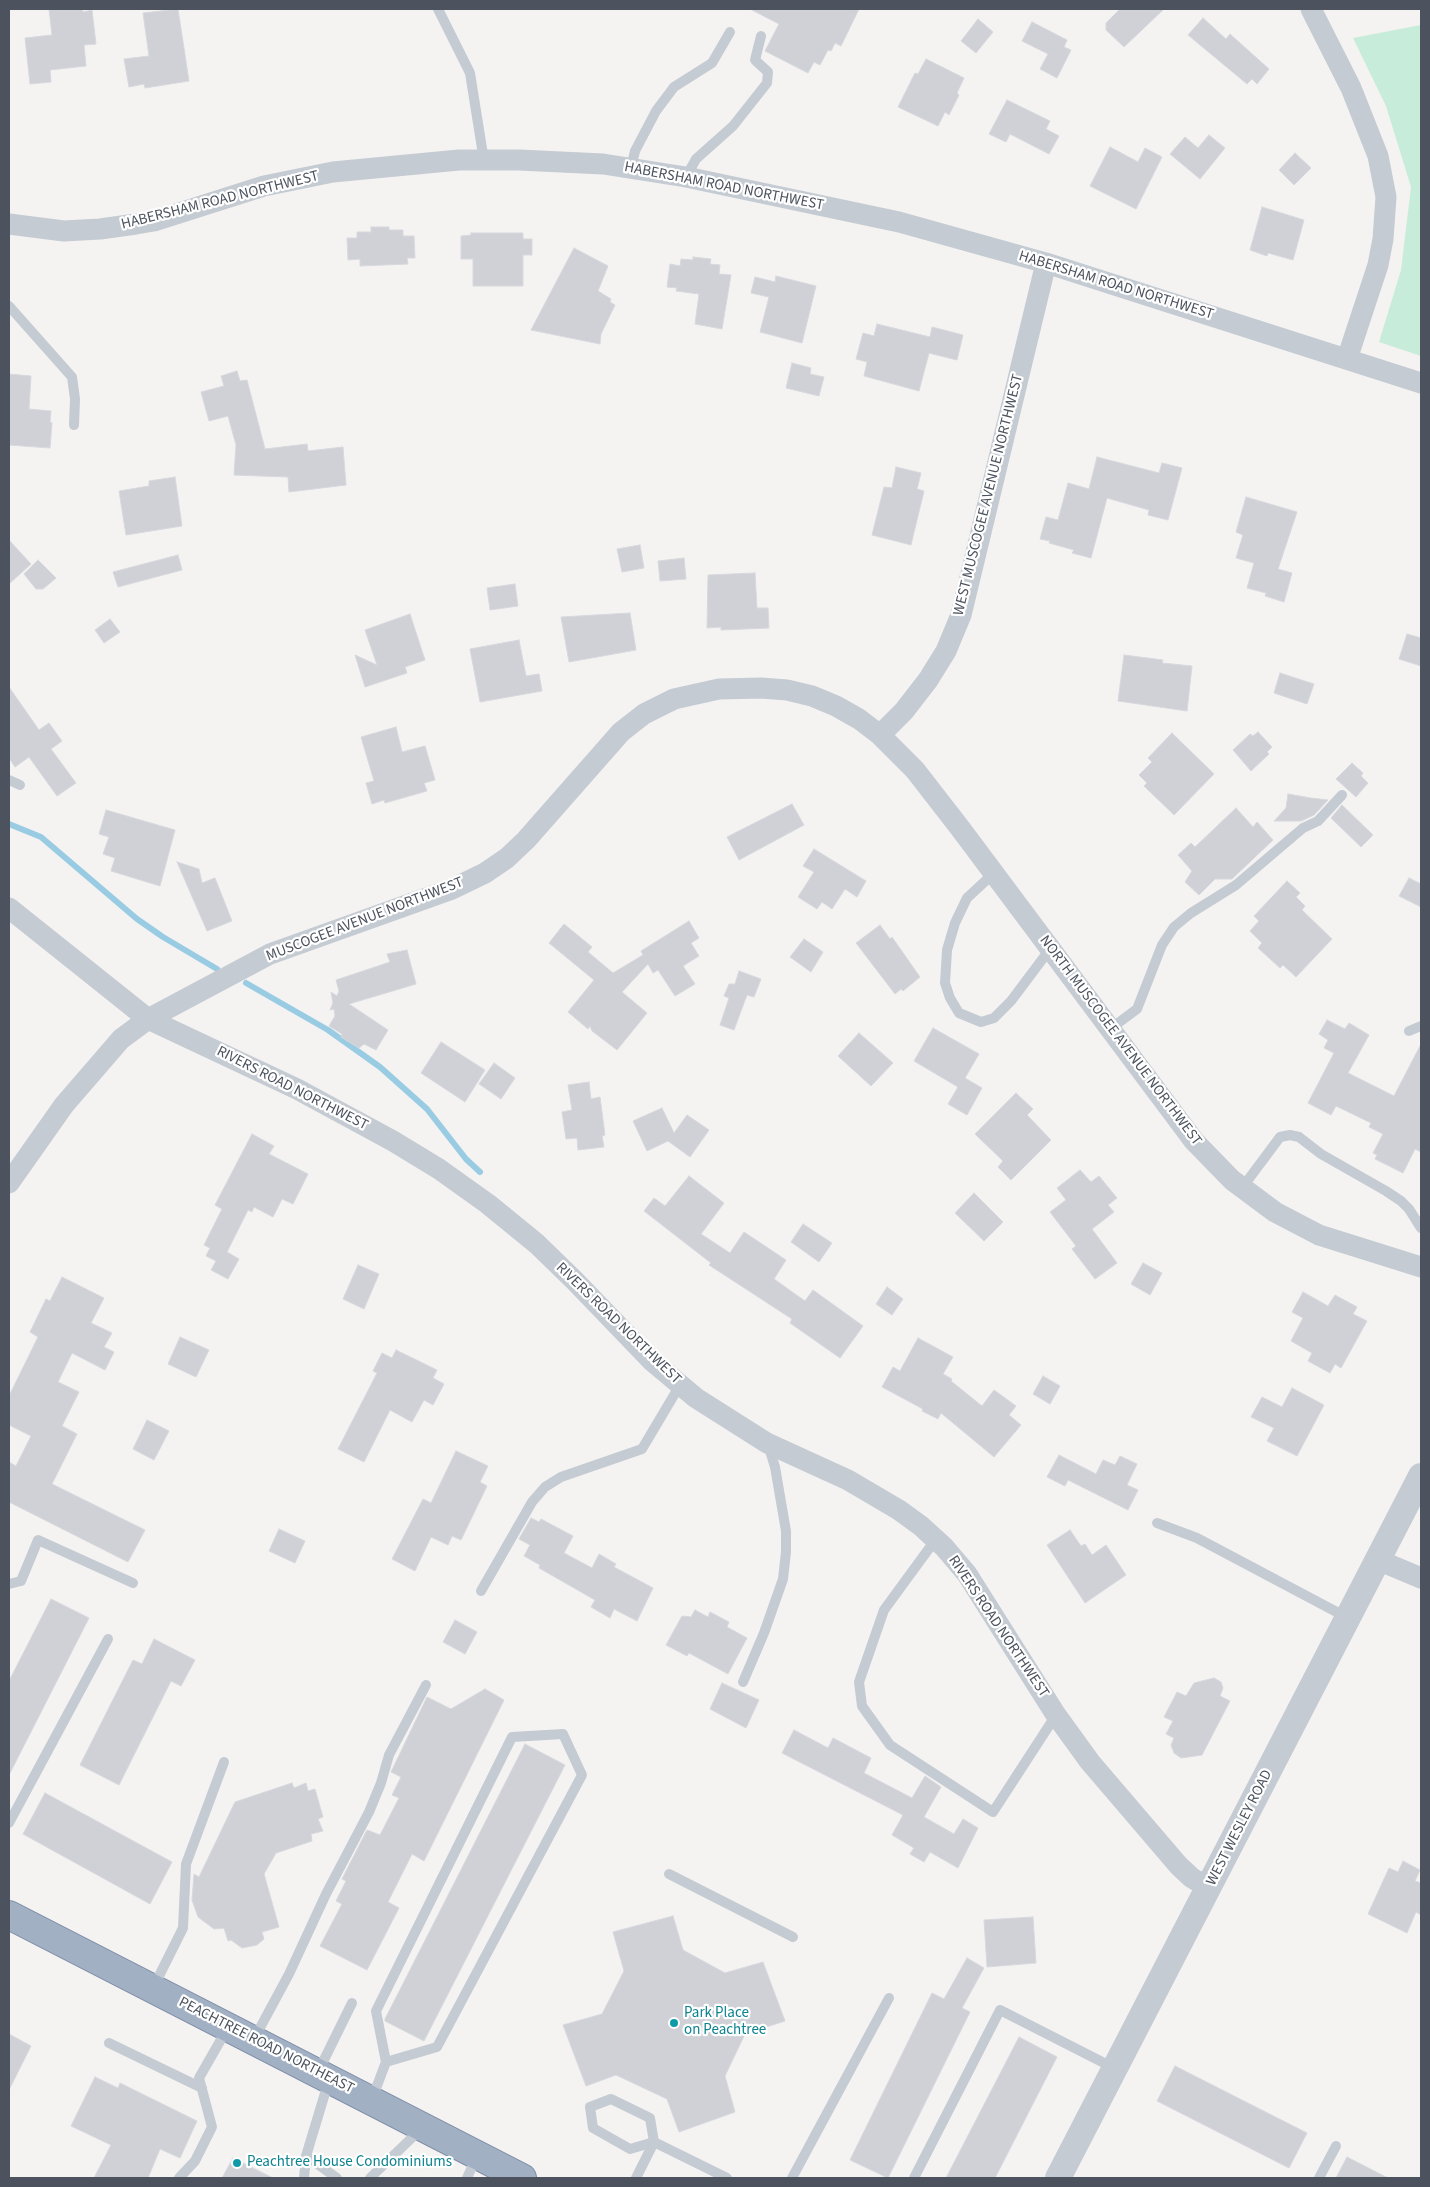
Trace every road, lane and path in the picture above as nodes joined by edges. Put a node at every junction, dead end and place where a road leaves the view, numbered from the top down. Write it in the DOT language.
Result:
graph roads {
  1 [pos="438,9"];
  2 [pos="1311,9"];
  3 [pos="730,32"];
  4 [pos="761,36"];
  5 [pos="484,160"];
  6 [pos="631,168"];
  7 [pos="686,177"];
  8 [pos="9,224"];
  9 [pos="1046,263"];
  10 [pos="9,306"];
  11 [pos="1347,359"];
  12 [pos="1421,383"];
  13 [pos="74,425"];
  14 [pos="880,735"];
  15 [pos="9,780"];
  16 [pos="20,785"];
  17 [pos="1342,796"];
  18 [pos="994,873"];
  19 [pos="9,908"];
  20 [pos="1050,949"];
  21 [pos="148,1018"];
  22 [pos="1421,1026"];
  23 [pos="1110,1029"];
  24 [pos="1409,1031"];
  25 [pos="9,1183"];
  26 [pos="1242,1188"];
  27 [pos="1421,1228"];
  28 [pos="1421,1267"];
  29 [pos="680,1385"];
  30 [pos="767,1444"];
  31 [pos="1421,1476"];
  32 [pos="1157,1523"];
  33 [pos="936,1539"];
  34 [pos="1378,1560"];
  35 [pos="1421,1578"];
  36 [pos="133,1583"];
  37 [pos="9,1584"];
  38 [pos="482,1591"];
  39 [pos="1348,1618"];
  40 [pos="108,1639"];
  41 [pos="743,1682"];
  42 [pos="426,1685"];
  43 [pos="1056,1715"];
  44 [pos="224,1762"];
  45 [pos="9,1823"];
  46 [pos="669,1874"];
  47 [pos="1210,1888"];
  48 [pos="9,1915"];
  49 [pos="793,1937"];
  50 [pos="153,1989"];
  51 [pos="889,1998"];
  52 [pos="352,2003"];
  53 [pos="228,2027"];
  54 [pos="254,2040"];
  55 [pos="109,2043"];
  56 [pos="386,2062"];
  57 [pos="1115,2068"];
  58 [pos="324,2076"];
  59 [pos="202,2088"];
  60 [pos="372,2100"];
  61 [pos="423,2127"];
  62 [pos="654,2142"];
  63 [pos="1336,2146"];
  64 [pos="306,2156"];
  65 [pos="472,2167"];
  66 [pos="179,2178"];
  67 [pos="304,2178"];
  68 [pos="337,2178"];
  69 [pos="370,2178"];
  70 [pos="522,2178"];
  71 [pos="636,2178"];
  72 [pos="728,2178"];
  73 [pos="792,2178"];
  74 [pos="914,2178"];
  75 [pos="1058,2178"];
  76 [pos="1320,2178"];
  1 -- 5 [label="lane"];
  2 -- 11 [label="street"];
  3 -- 6 [label="lane"];
  4 -- 7 [label="lane"];
  5 -- 6 [label="street, HABERSHAM ROAD NORTHWEST"];
  5 -- 8 [label="street, HABERSHAM ROAD NORTHWEST"];
  6 -- 7 [label="street, HABERSHAM ROAD NORTHWEST"];
  7 -- 9 [label="street, HABERSHAM ROAD NORTHWEST"];
  9 -- 11 [label="street, HABERSHAM ROAD NORTHWEST"];
  9 -- 14 [label="street, WEST MUSCOGEE AVENUE NORTHWEST"];
  10 -- 13 [label="lane"];
  11 -- 12 [label="street, HABERSHAM ROAD NORTHWEST"];
  14 -- 18 [label="street, NORTH MUSCOGEE AVENUE NORTHWEST"];
  14 -- 21 [label="street, MUSCOGEE AVENUE NORTHWEST"];
  15 -- 16 [label="lane"];
  17 -- 23 [label="lane"];
  18 -- 20 [label="street, NORTH MUSCOGEE AVENUE NORTHWEST"];
  18 -- 20 [label="lane"];
  19 -- 21 [label="street, RIVERS ROAD NORTHWEST"];
  20 -- 23 [label="street, NORTH MUSCOGEE AVENUE NORTHWEST"];
  21 -- 25 [label="street, MUSCOGEE AVENUE NORTHWEST"];
  21 -- 29 [label="street, RIVERS ROAD NORTHWEST"];
  22 -- 24 [label="lane"];
  23 -- 26 [label="street, NORTH MUSCOGEE AVENUE NORTHWEST"];
  26 -- 27 [label="lane"];
  26 -- 28 [label="street, NORTH MUSCOGEE AVENUE NORTHWEST"];
  29 -- 30 [label="street, RIVERS ROAD NORTHWEST"];
  29 -- 38 [label="lane"];
  30 -- 33 [label="street, RIVERS ROAD NORTHWEST"];
  30 -- 41 [label="lane"];
  31 -- 34 [label="street, WEST WESLEY ROAD"];
  32 -- 39 [label="lane"];
  33 -- 43 [label="street, RIVERS ROAD NORTHWEST"];
  33 -- 43 [label="lane"];
  34 -- 35 [label="street"];
  34 -- 39 [label="street, WEST WESLEY ROAD"];
  36 -- 37 [label="lane"];
  39 -- 47 [label="street, WEST WESLEY ROAD"];
  40 -- 45 [label="lane"];
  42 -- 54 [label="lane"];
  43 -- 47 [label="street, RIVERS ROAD NORTHWEST"];
  44 -- 50 [label="lane"];
  46 -- 49 [label="lane"];
  47 -- 57 [label="street, WEST WESLEY ROAD"];
  48 -- 50 [label="highway, PEACHTREE ROAD NORTHEAST"];
  50 -- 53 [label="highway, PEACHTREE ROAD NORTHEAST"];
  51 -- 73 [label="lane"];
  52 -- 58 [label="lane"];
  53 -- 54 [label="highway, PEACHTREE ROAD NORTHEAST"];
  53 -- 59 [label="lane"];
  54 -- 58 [label="highway, PEACHTREE ROAD NORTHEAST"];
  55 -- 59 [label="lane"];
  56 -- 56 [label="lane"];
  56 -- 60 [label="lane"];
  57 -- 74 [label="lane"];
  57 -- 75 [label="street, WEST WESLEY ROAD"];
  58 -- 60 [label="highway, PEACHTREE ROAD NORTHEAST"];
  58 -- 64 [label="lane"];
  59 -- 66 [label="lane"];
  60 -- 61 [label="highway, PEACHTREE ROAD NORTHEAST"];
  61 -- 65 [label="highway, PEACHTREE ROAD NORTHEAST"];
  61 -- 69 [label="lane"];
  62 -- 62 [label="lane"];
  62 -- 71 [label="lane"];
  62 -- 72 [label="lane"];
  63 -- 76 [label="lane"];
  64 -- 67 [label="lane"];
  64 -- 68 [label="lane"];
  65 -- 70 [label="highway, PEACHTREE ROAD NORTHEAST"];
}
